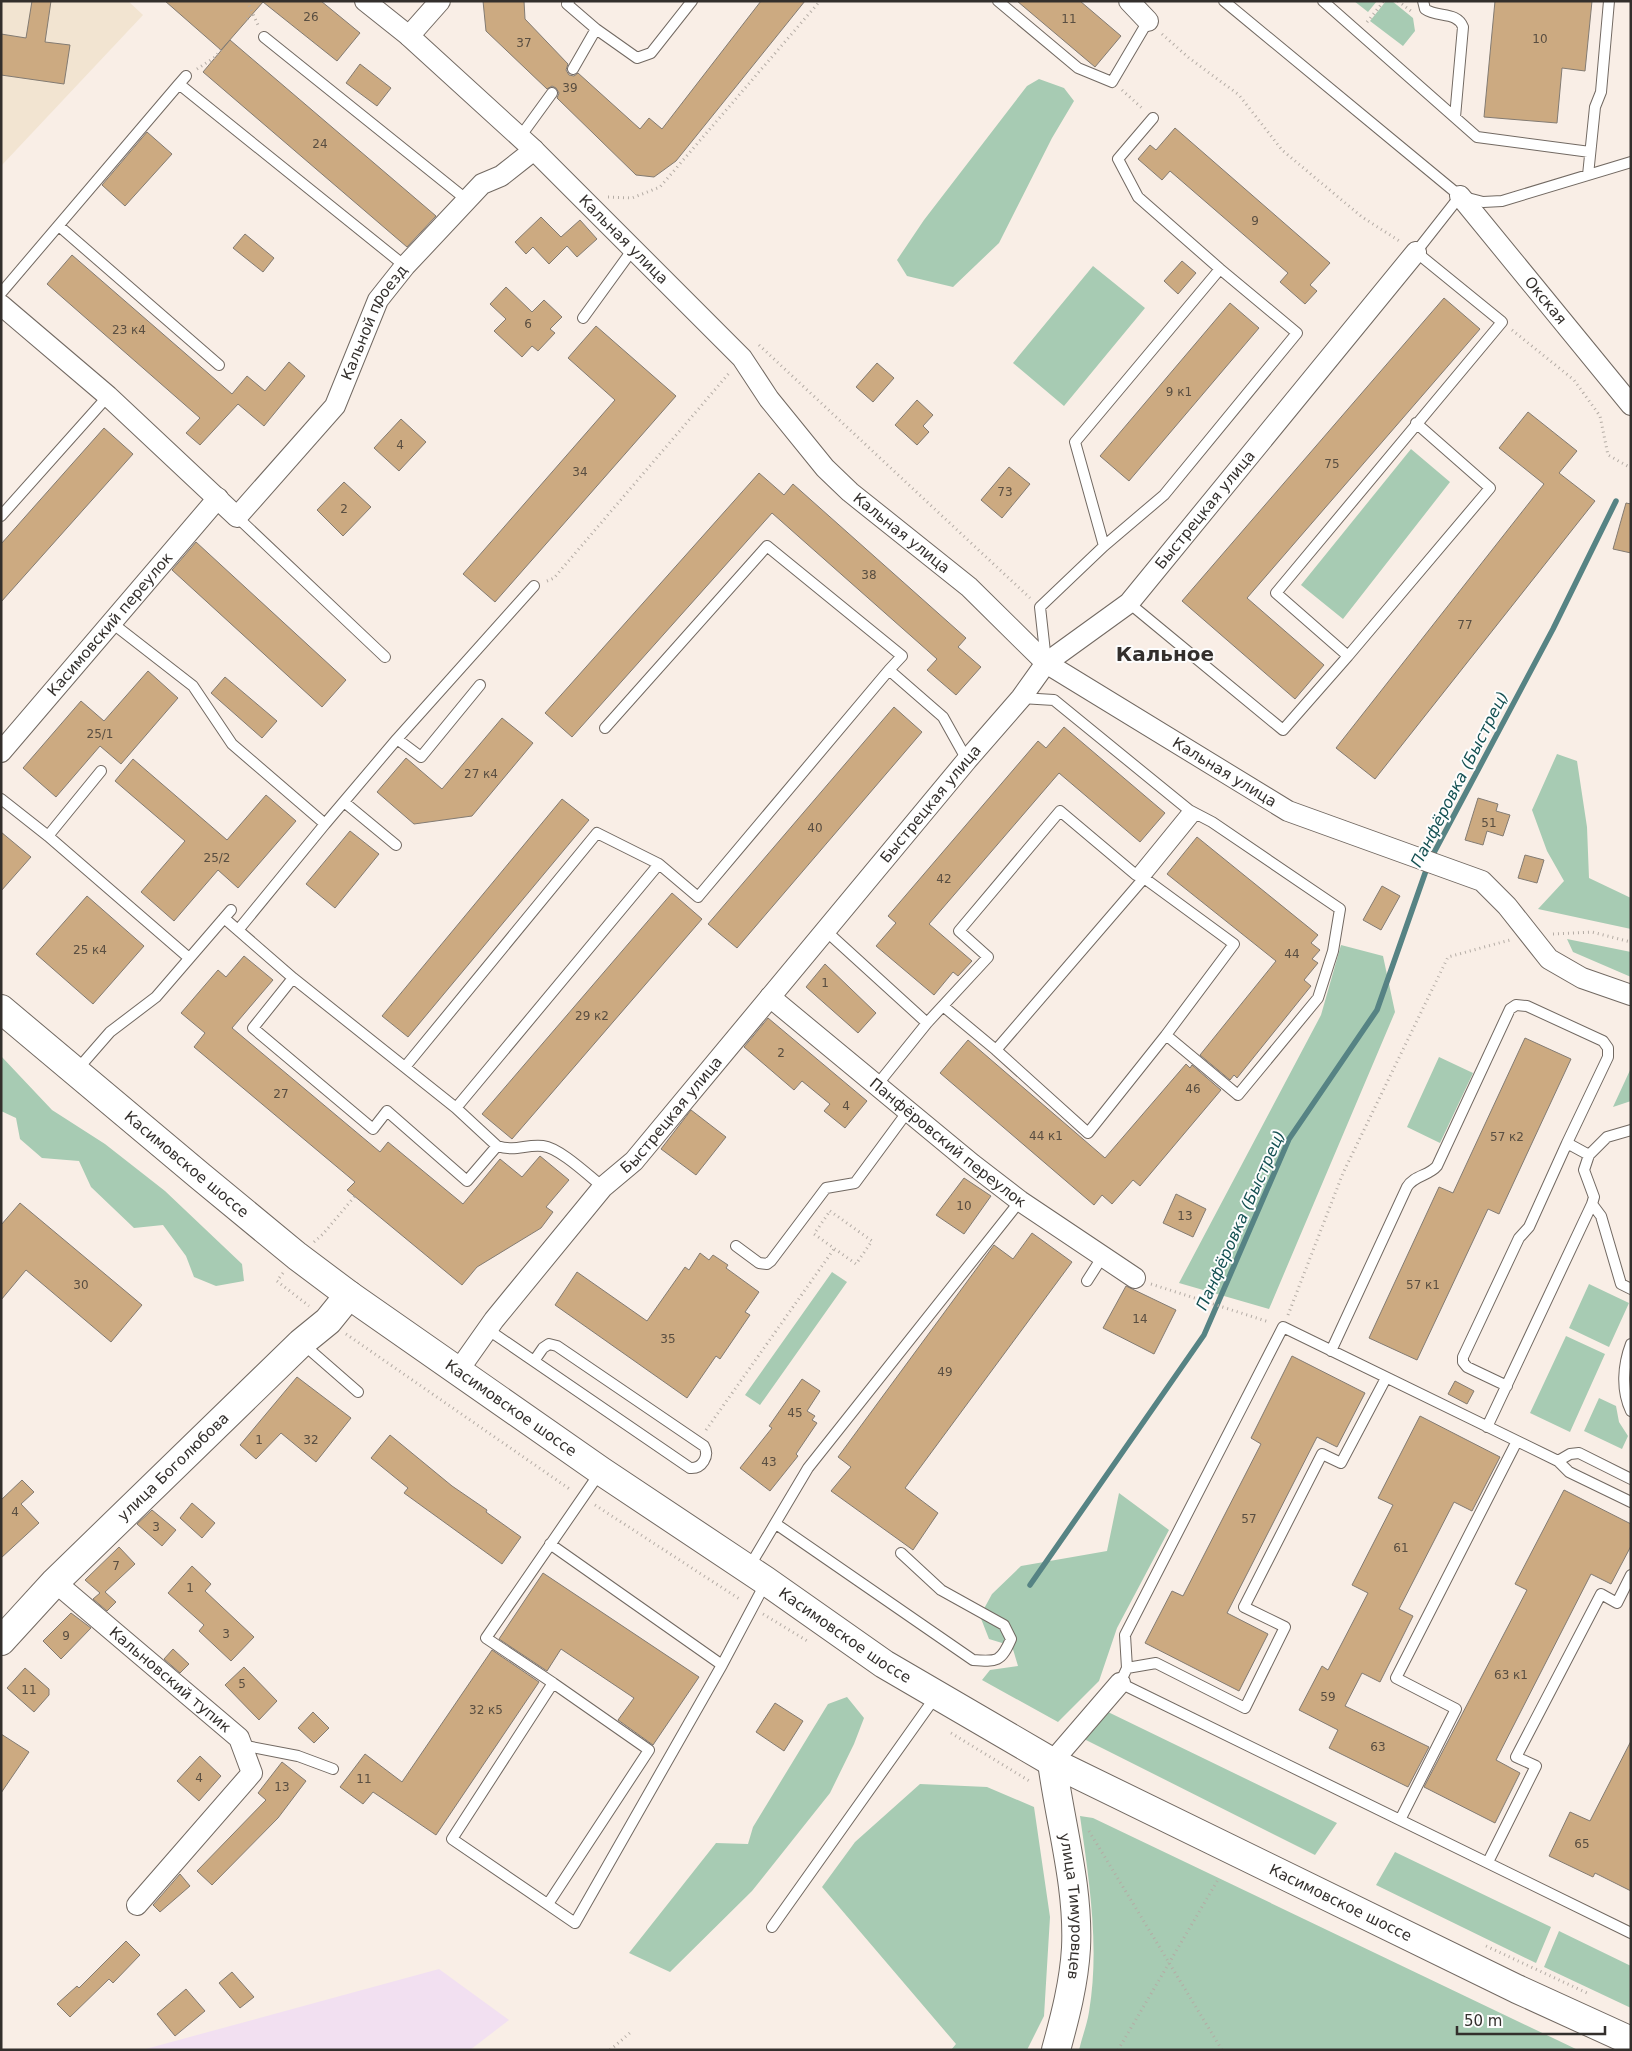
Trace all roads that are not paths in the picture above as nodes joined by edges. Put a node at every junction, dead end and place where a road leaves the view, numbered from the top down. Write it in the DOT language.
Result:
graph roads {
  1 [pos="365,1"];
  2 [pos="440,1"];
  3 [pos="569,1"];
  4 [pos="692,1"];
  5 [pos="998,1"];
  6 [pos="1129,1"];
  7 [pos="1224,1"];
  8 [pos="1323,1"];
  9 [pos="1423,1"];
  10 [pos="1609,1"];
  11 [pos="1148,21"];
  12 [pos="596,29"];
  13 [pos="409,36"];
  14 [pos="264,37"];
  15 [pos="573,69"];
  16 [pos="552,93"];
  17 [pos="1454,117"];
  18 [pos="1153,118"];
  19 [pos="527,143"];
  20 [pos="1590,152"];
  21 [pos="1631,162"];
  22 [pos="1588,175"];
  23 [pos="1460,196"];
  24 [pos="467,200"];
  25 [pos="59,226"];
  26 [pos="632,249"];
  27 [pos="1416,252"];
  28 [pos="405,266"];
  29 [pos="1220,269"];
  30 [pos="1,293"];
  31 [pos="1,305"];
  32 [pos="583,318"];
  33 [pos="219,365"];
  34 [pos="108,396"];
  35 [pos="1631,405"];
  36 [pos="1416,423"];
  37 [pos="218,498"];
  38 [pos="1,516"];
  39 [pos="237,517"];
  40 [pos="1104,546"];
  41 [pos="534,586"];
  42 [pos="1129,603"];
  43 [pos="112,622"];
  44 [pos="1348,656"];
  45 [pos="385,657"];
  46 [pos="1046,663"];
  47 [pos="889,670"];
  48 [pos="480,685"];
  49 [pos="1021,698"];
  50 [pos="605,728"];
  51 [pos="398,739"];
  52 [pos="1,752"];
  53 [pos="967,760"];
  54 [pos="101,772"];
  55 [pos="1,798"];
  56 [pos="344,802"];
  57 [pos="1192,812"];
  58 [pos="324,824"];
  59 [pos="48,836"];
  60 [pos="396,845"];
  61 [pos="659,864"];
  62 [pos="1144,878"];
  63 [pos="239,929"];
  64 [pos="826,931"];
  65 [pos="189,958"];
  66 [pos="293,978"];
  67 [pos="1631,995"];
  68 [pos="770,997"];
  69 [pos="944,1006"];
  70 [pos="1,1008"];
  71 [pos="927,1024"];
  72 [pos="1166,1035"];
  73 [pos="996,1050"];
  74 [pos="405,1067"];
  75 [pos="76,1070"];
  76 [pos="877,1085"];
  77 [pos="456,1108"];
  78 [pos="908,1111"];
  79 [pos="1631,1130"];
  80 [pos="1567,1143"];
  81 [pos="497,1146"];
  82 [pos="1589,1155"];
  83 [pos="603,1187"];
  84 [pos="1020,1201"];
  85 [pos="1592,1204"];
  86 [pos="736,1246"];
  87 [pos="1103,1256"];
  88 [pos="1135,1278"];
  89 [pos="1087,1280"];
  90 [pos="1631,1289"];
  91 [pos="349,1295"];
  92 [pos="488,1330"];
  93 [pos="301,1343"];
  94 [pos="1631,1344"];
  95 [pos="1331,1350"];
  96 [pos="534,1361"];
  97 [pos="458,1371"];
  98 [pos="1386,1378"];
  99 [pos="1506,1386"];
  100 [pos="358,1392"];
  101 [pos="1631,1411"];
  102 [pos="1488,1427"];
  103 [pos="1517,1441"];
  104 [pos="1558,1461"];
  105 [pos="601,1471"];
  106 [pos="1631,1480"];
  107 [pos="1631,1502"];
  108 [pos="776,1524"];
  109 [pos="550,1544"];
  110 [pos="901,1553"];
  111 [pos="757,1575"];
  112 [pos="1631,1576"];
  113 [pos="55,1582"];
  114 [pos="1,1641"];
  115 [pos="722,1665"];
  116 [pos="1124,1675"];
  117 [pos="553,1683"];
  118 [pos="930,1706"];
  119 [pos="241,1745"];
  120 [pos="1052,1762"];
  121 [pos="334,1769"];
  122 [pos="1400,1820"];
  123 [pos="1488,1862"];
  124 [pos="548,1904"];
  125 [pos="137,1905"];
  126 [pos="772,1927"];
  127 [pos="1631,1933"];
  128 [pos="1631,2041"];
  129 [pos="1056,2050"];
  1 -- 13 [label="street, Кальная улица"];
  2 -- 13 [label="street"];
  3 -- 12 [label="lane"];
  4 -- 12 [label="lane"];
  5 -- 11 [label="lane"];
  6 -- 11 [label="street"];
  7 -- 23 [label="lane"];
  8 -- 17 [label="lane"];
  9 -- 17 [label="lane"];
  10 -- 20 [label="lane"];
  12 -- 15 [label="lane"];
  13 -- 19 [label="street, Кальная улица"];
  14 -- 24 [label="lane"];
  16 -- 19 [label="lane"];
  17 -- 20 [label="lane"];
  18 -- 29 [label="lane"];
  19 -- 24 [label="street, Кальной проезд"];
  19 -- 26 [label="street, Кальная улица"];
  20 -- 22 [label="lane"];
  21 -- 22 [label="lane"];
  22 -- 23 [label="lane"];
  23 -- 27 [label="lane"];
  23 -- 35 [label="street, Окская"];
  24 -- 28 [label="street, Кальной проезд"];
  25 -- 28 [label="lane"];
  25 -- 30 [label="lane"];
  25 -- 33 [label="lane"];
  26 -- 32 [label="lane"];
  26 -- 46 [label="street, Кальная улица"];
  27 -- 36 [label="lane"];
  27 -- 42 [label="street, Быстрецкая улица"];
  28 -- 39 [label="street, Кальной проезд"];
  29 -- 40 [label="lane"];
  29 -- 40 [label="lane"];
  31 -- 34 [label="street"];
  34 -- 37 [label="street"];
  34 -- 38 [label="lane"];
  36 -- 44 [label="lane"];
  36 -- 44 [label="lane"];
  37 -- 39 [label="street"];
  37 -- 43 [label="street, Касимовский переулок"];
  39 -- 45 [label="lane"];
  40 -- 46 [label="lane"];
  41 -- 51 [label="lane"];
  42 -- 44 [label="lane"];
  42 -- 46 [label="street, Быстрецкая улица"];
  43 -- 52 [label="street, Касимовский переулок"];
  43 -- 58 [label="lane"];
  46 -- 49 [label="street, Быстрецкая улица"];
  46 -- 67 [label="street, Кальная улица"];
  47 -- 50 [label="lane"];
  47 -- 53 [label="lane"];
  47 -- 61 [label="lane"];
  48 -- 51 [label="lane"];
  49 -- 53 [label="street, Быстрецкая улица"];
  49 -- 57 [label="lane"];
  51 -- 56 [label="lane"];
  53 -- 64 [label="street, Быстрецкая улица"];
  54 -- 59 [label="lane"];
  55 -- 59 [label="lane"];
  56 -- 58 [label="lane"];
  56 -- 60 [label="lane"];
  57 -- 62 [label="lane"];
  57 -- 69 [label="lane"];
  57 -- 72 [label="lane"];
  58 -- 63 [label="lane"];
  59 -- 65 [label="lane"];
  61 -- 74 [label="lane"];
  61 -- 77 [label="lane"];
  62 -- 72 [label="lane"];
  62 -- 73 [label="lane"];
  63 -- 65 [label="lane"];
  63 -- 66 [label="lane"];
  64 -- 68 [label="street, Быстрецкая улица"];
  64 -- 71 [label="lane"];
  65 -- 75 [label="lane"];
  66 -- 74 [label="lane"];
  66 -- 81 [label="lane"];
  68 -- 76 [label="street, Панфёровский переулок"];
  68 -- 83 [label="street, Быстрецкая улица"];
  69 -- 71 [label="lane"];
  69 -- 73 [label="lane"];
  70 -- 75 [label="main road, Касимовское шоссе"];
  71 -- 76 [label="lane"];
  72 -- 73 [label="lane"];
  74 -- 77 [label="lane"];
  75 -- 91 [label="main road, Касимовское шоссе"];
  76 -- 78 [label="street, Панфёровский переулок"];
  77 -- 81 [label="lane"];
  78 -- 84 [label="street, Панфёровский переулок"];
  78 -- 86 [label="lane"];
  79 -- 82 [label="lane"];
  80 -- 82 [label="lane"];
  80 -- 95 [label="lane"];
  80 -- 99 [label="lane"];
  81 -- 83 [label="lane"];
  82 -- 85 [label="lane"];
  83 -- 92 [label="street, Быстрецкая улица"];
  84 -- 87 [label="street, Панфёровский переулок"];
  84 -- 108 [label="lane"];
  85 -- 90 [label="lane"];
  85 -- 99 [label="lane"];
  87 -- 88 [label="street, Панфёровский переулок"];
  87 -- 89 [label="lane"];
  91 -- 93 [label="main road, улица Боголюбова"];
  91 -- 97 [label="main road, Касимовское шоссе"];
  92 -- 96 [label="lane"];
  92 -- 97 [label="street, Быстрецкая улица"];
  93 -- 100 [label="lane"];
  93 -- 113 [label="main road, улица Боголюбова"];
  94 -- 101 [label="lane"];
  95 -- 98 [label="lane"];
  95 -- 116 [label="lane"];
  96 -- 96 [label="lane"];
  97 -- 105 [label="main road, Касимовское шоссе"];
  98 -- 102 [label="lane"];
  98 -- 116 [label="lane"];
  99 -- 102 [label="lane"];
  102 -- 103 [label="lane"];
  103 -- 104 [label="lane"];
  103 -- 122 [label="lane"];
  104 -- 106 [label="lane"];
  104 -- 107 [label="lane"];
  105 -- 109 [label="lane"];
  105 -- 111 [label="main road, Касимовское шоссе"];
  108 -- 110 [label="lane"];
  108 -- 111 [label="lane"];
  109 -- 115 [label="lane"];
  109 -- 117 [label="lane"];
  111 -- 115 [label="lane"];
  111 -- 118 [label="main road, Касимовское шоссе"];
  112 -- 123 [label="lane"];
  113 -- 114 [label="main road, улица Боголюбова"];
  113 -- 119 [label="street, Кальновский тупик"];
  115 -- 124 [label="lane"];
  116 -- 120 [label="street"];
  116 -- 122 [label="lane"];
  117 -- 124 [label="lane"];
  117 -- 124 [label="lane"];
  118 -- 120 [label="main road, Касимовское шоссе"];
  118 -- 126 [label="lane"];
  119 -- 121 [label="lane"];
  119 -- 125 [label="street, Кальновский тупик"];
  120 -- 128 [label="main road, Касимовское шоссе"];
  120 -- 129 [label="main road, улица Тимуровцев"];
  122 -- 123 [label="lane"];
  123 -- 127 [label="lane"];
}
